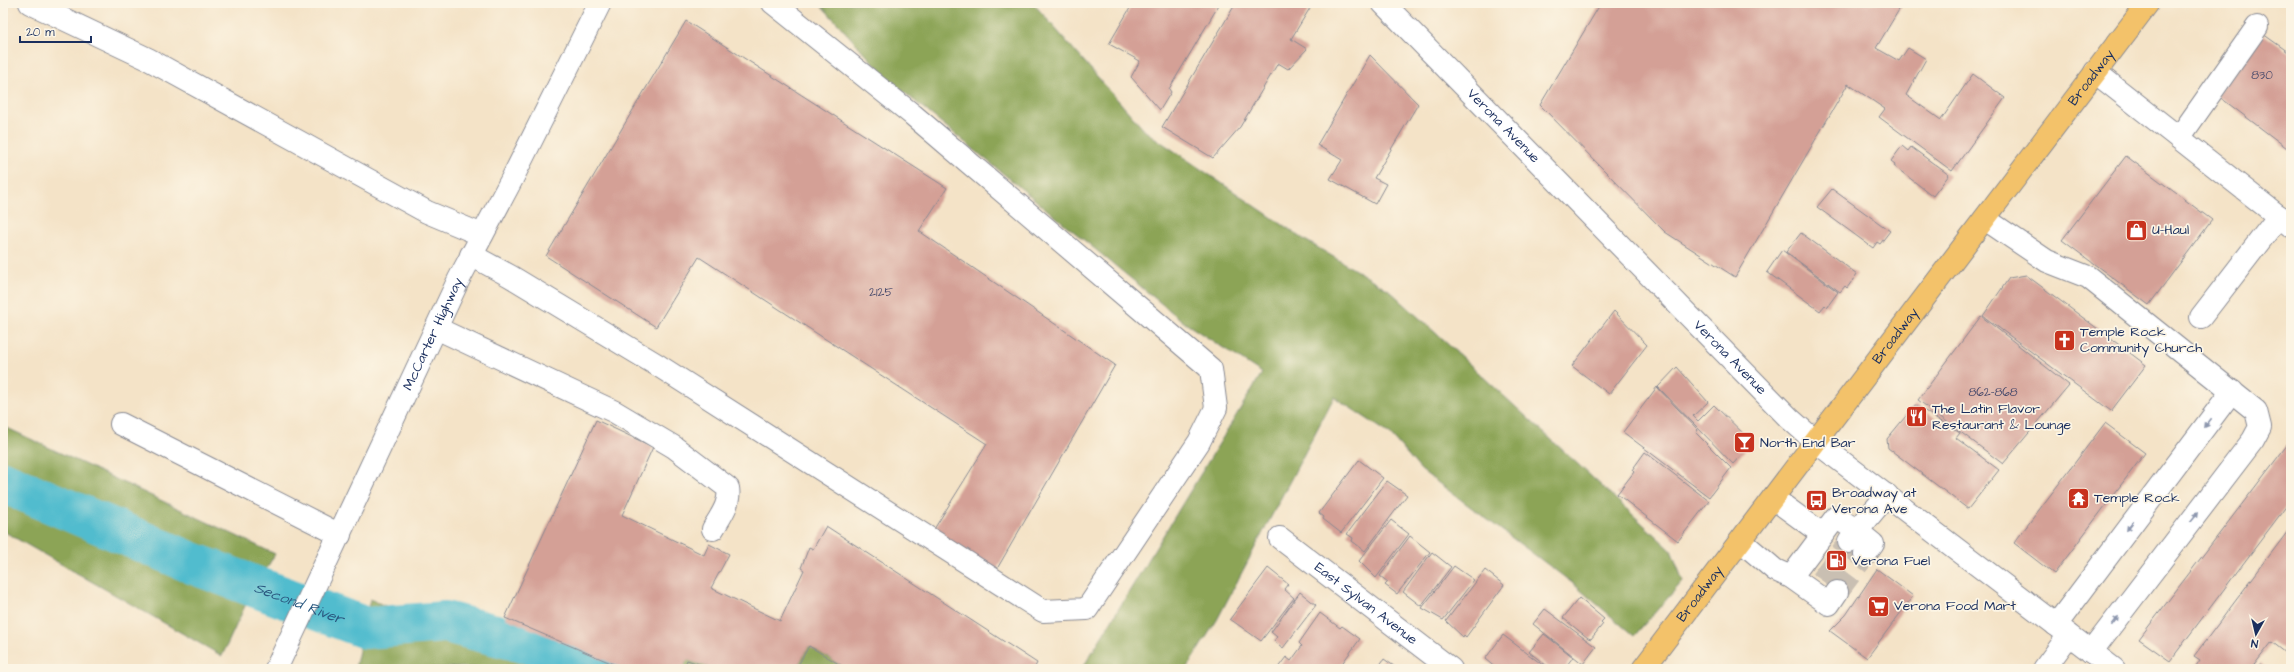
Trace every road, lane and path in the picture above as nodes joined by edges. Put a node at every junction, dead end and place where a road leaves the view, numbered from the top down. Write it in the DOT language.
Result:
graph roads {
  1 [pos="30,3"];
  2 [pos="600,3"];
  3 [pos="773,3"];
  4 [pos="1383,3"];
  5 [pos="2148,3"];
  6 [pos="2257,27"];
  7 [pos="2095,72"];
  8 [pos="2179,138"];
  9 [pos="1985,219"];
  10 [pos="2285,221"];
  11 [pos="482,235"];
  12 [pos="471,255"];
  13 [pos="2201,317"];
  14 [pos="436,328"];
  15 [pos="2232,391"];
  16 [pos="121,424"];
  17 [pos="1816,442"];
  18 [pos="1886,496"];
  19 [pos="1773,498"];
  20 [pos="713,529"];
  21 [pos="1822,534"];
  22 [pos="340,535"];
  23 [pos="1280,538"];
  24 [pos="1741,541"];
  25 [pos="1791,577"];
  26 [pos="1823,588"];
  27 [pos="2062,630"];
  28 [pos="2091,652"];
  29 [pos="276,669"];
  30 [pos="1451,669"];
  31 [pos="1643,669"];
  32 [pos="2044,669"];
  33 [pos="2114,669"];
  1 -- 11 [label="street"];
  2 -- 11 [label="street, McCarter Highway"];
  3 -- 12 [label="street"];
  4 -- 17 [label="street, Verona Avenue"];
  5 -- 7 [label="main road, Broadway"];
  6 -- 8 [label="street"];
  7 -- 8 [label="street"];
  7 -- 9 [label="main road, Broadway"];
  8 -- 10 [label="street"];
  9 -- 15 [label="street"];
  9 -- 17 [label="main road, Broadway"];
  10 -- 13 [label="street"];
  11 -- 12 [label="street, McCarter Highway"];
  12 -- 14 [label="street, McCarter Highway"];
  14 -- 20 [label="street"];
  14 -- 22 [label="street, McCarter Highway"];
  15 -- 27 [label="street, one-way"];
  28 -- 15 [label="street, one-way"];
  16 -- 22 [label="street"];
  17 -- 18 [label="street, Verona Avenue"];
  17 -- 19 [label="main road, Broadway"];
  18 -- 21 [label="street"];
  18 -- 27 [label="street, Verona Avenue"];
  19 -- 21 [label="street"];
  19 -- 24 [label="main road, Broadway"];
  21 -- 25 [label="street"];
  22 -- 29 [label="street, McCarter Highway"];
  23 -- 30 [label="street, East Sylvan Avenue"];
  24 -- 25 [label="street"];
  24 -- 31 [label="main road, Broadway"];
  25 -- 26 [label="street"];
  27 -- 28 [label="street, Verona Avenue"];
  27 -- 32 [label="street"];
  28 -- 33 [label="street, Verona Avenue"];
}
